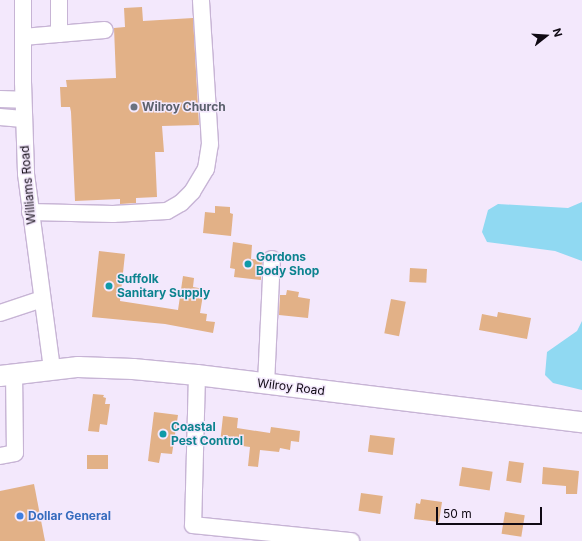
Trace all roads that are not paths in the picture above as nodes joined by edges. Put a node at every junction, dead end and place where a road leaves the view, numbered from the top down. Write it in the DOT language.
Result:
graph roads {
  1 [pos="23,0"];
  2 [pos="59,0"];
  3 [pos="201,0"];
  4 [pos="105,30"];
  5 [pos="59,34"];
  6 [pos="22,37"];
  7 [pos="0,99"];
  8 [pos="23,100"];
  9 [pos="0,117"];
  10 [pos="23,119"];
  11 [pos="30,212"];
  12 [pos="272,259"];
  13 [pos="42,300"];
  14 [pos="0,313"];
  15 [pos="52,369"];
  16 [pos="4,374"];
  17 [pos="197,375"];
  18 [pos="266,384"];
  19 [pos="582,422"];
  20 [pos="0,456"];
  21 [pos="351,541"];
  1 -- 6 [label="street, Williams Road"];
  2 -- 5 [label="street"];
  3 -- 11 [label="street"];
  4 -- 5 [label="street"];
  5 -- 6 [label="street"];
  6 -- 8 [label="street, Williams Road"];
  7 -- 8 [label="street"];
  8 -- 10 [label="street, Williams Road"];
  9 -- 10 [label="street"];
  10 -- 11 [label="street, Williams Road"];
  11 -- 13 [label="street, Williams Road"];
  12 -- 18 [label="street"];
  13 -- 14 [label="street"];
  13 -- 15 [label="street, Williams Road"];
  15 -- 16 [label="main road, Wilroy Road"];
  15 -- 17 [label="main road, Wilroy Road"];
  16 -- 20 [label="street"];
  17 -- 18 [label="main road, Wilroy Road"];
  17 -- 21 [label="street"];
  18 -- 19 [label="main road, Wilroy Road"];
}
